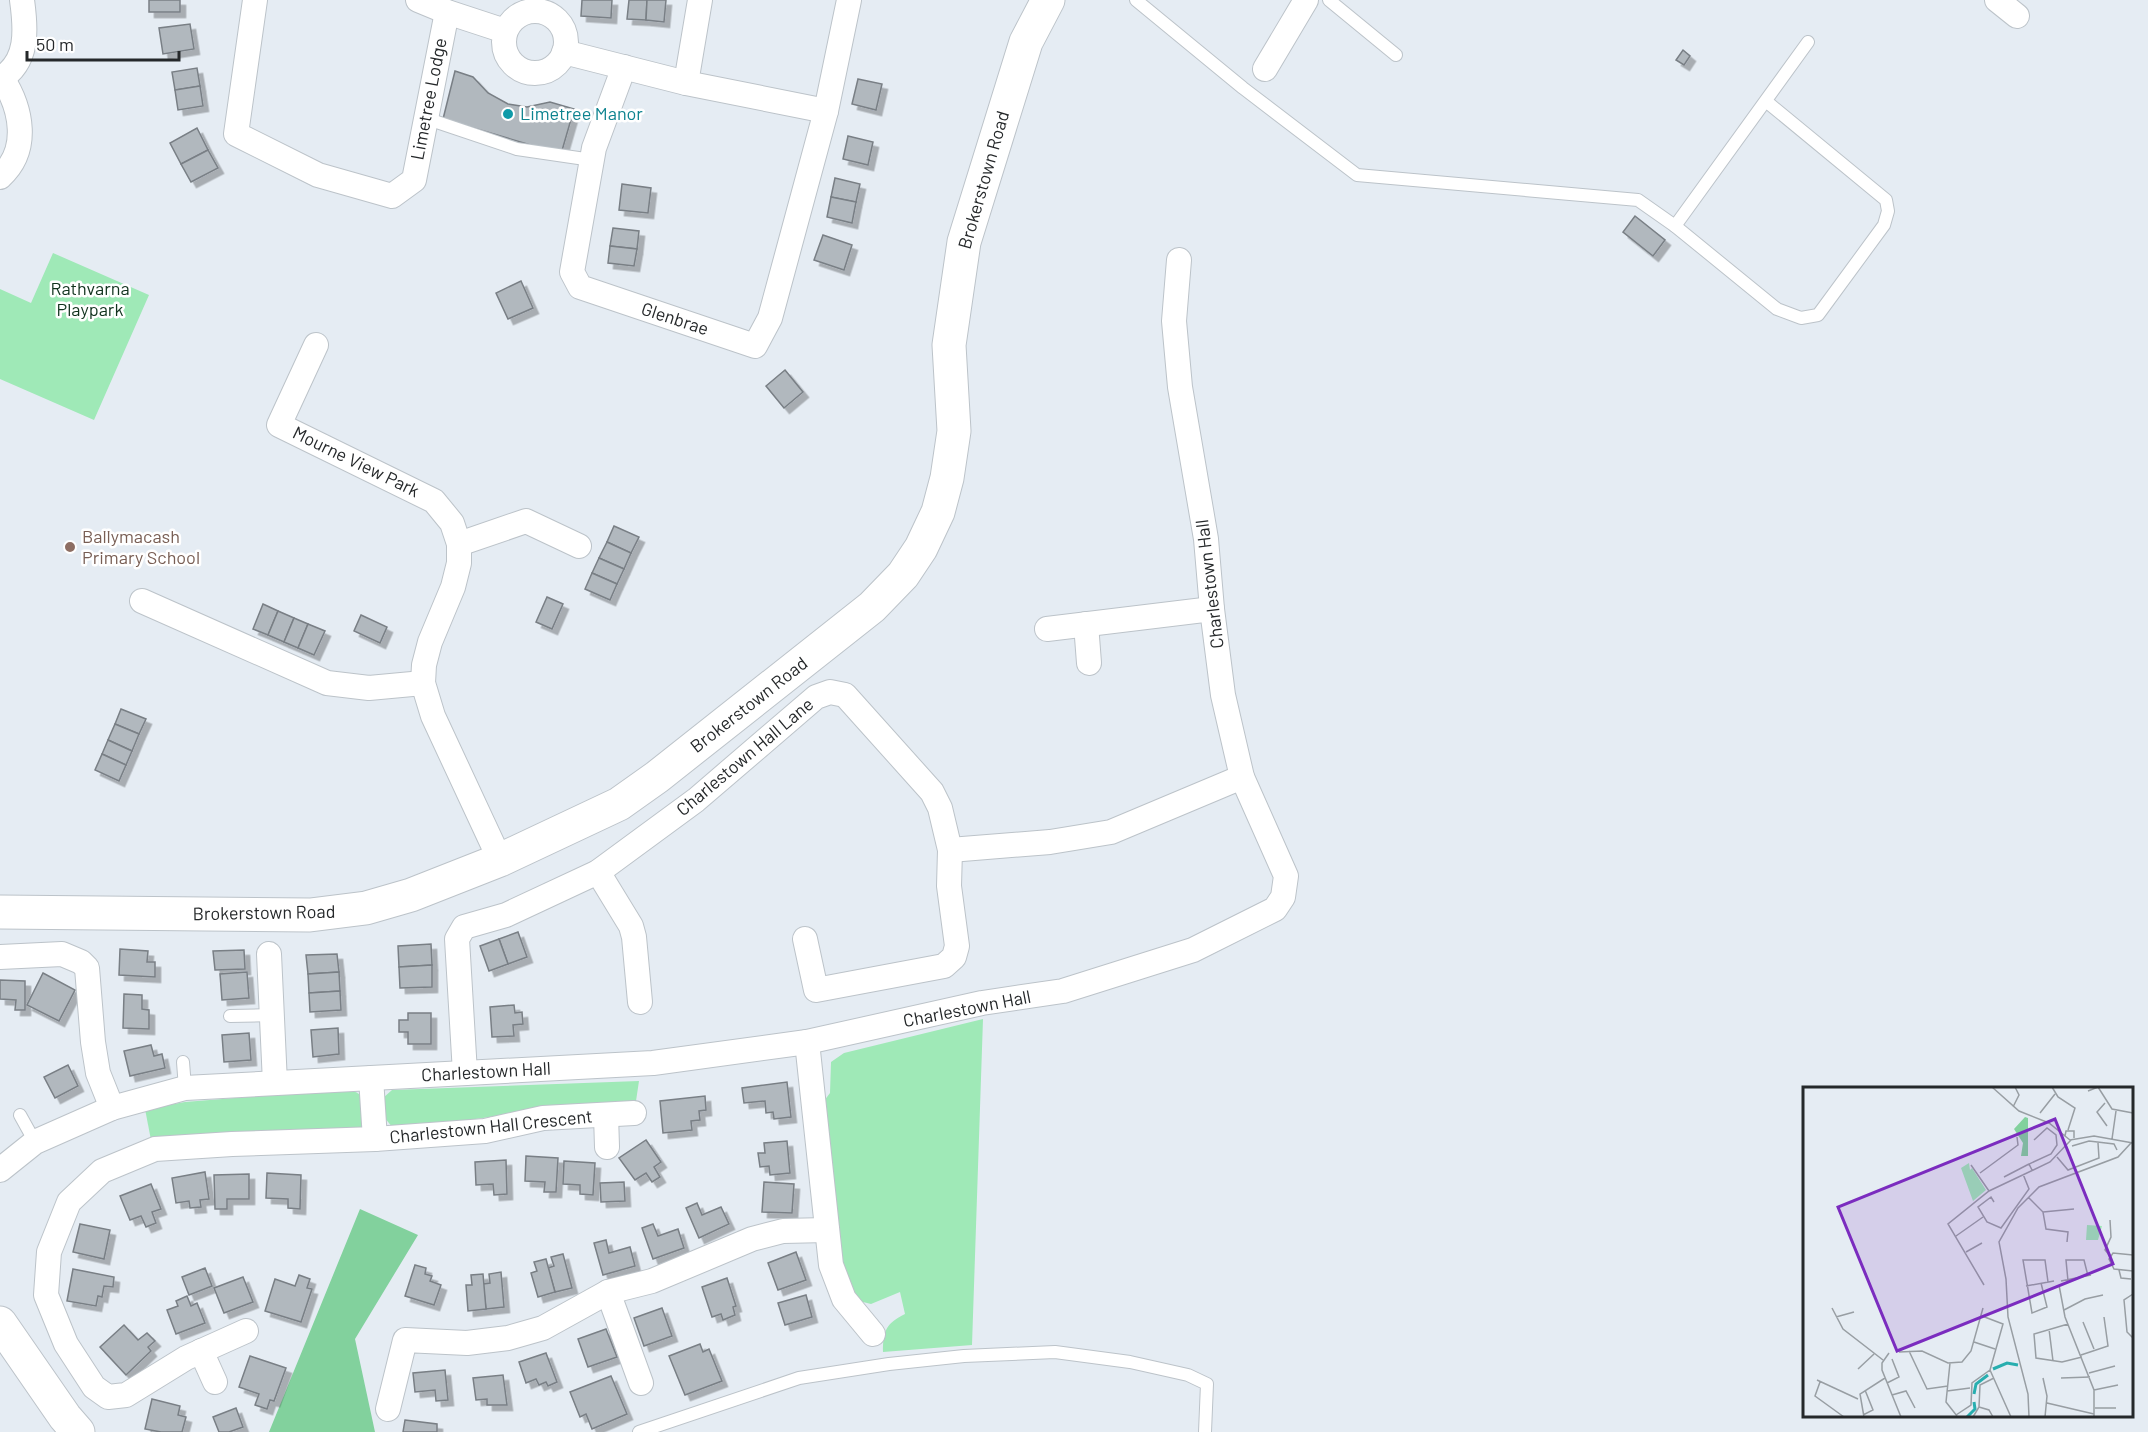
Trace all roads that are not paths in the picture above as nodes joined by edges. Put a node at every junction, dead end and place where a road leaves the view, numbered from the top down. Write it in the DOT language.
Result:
graph roads {
  1 [pos="22,0"];
  2 [pos="255,0"];
  3 [pos="418,0"];
  4 [pos="700,0"];
  5 [pos="849,0"];
  6 [pos="1048,0"];
  7 [pos="1136,0"];
  8 [pos="1329,0"];
  9 [pos="1997,0"];
  10 [pos="1301,2"];
  11 [pos="540,5"];
  12 [pos="447,12"];
  13 [pos="2017,16"];
  14 [pos="505,31"];
  15 [pos="1808,42"];
  16 [pos="564,52"];
  17 [pos="1396,55"];
  18 [pos="624,67"];
  19 [pos="1265,69"];
  20 [pos="1,79"];
  21 [pos="686,83"];
  22 [pos="1767,102"];
  23 [pos="826,111"];
  24 [pos="425,118"];
  25 [pos="592,160"];
  26 [pos="0,177"];
  27 [pos="1676,226"];
  28 [pos="1179,260"];
  29 [pos="316,345"];
  30 [pos="459,544"];
  31 [pos="579,546"];
  32 [pos="142,601"];
  33 [pos="1212,609"];
  34 [pos="1086,624"];
  35 [pos="1047,629"];
  36 [pos="1089,663"];
  37 [pos="423,683"];
  38 [pos="1242,777"];
  39 [pos="950,850"];
  40 [pos="500,860"];
  41 [pos="598,872"];
  42 [pos="0,912"];
  43 [pos="805,939"];
  44 [pos="269,954"];
  45 [pos="0,957"];
  46 [pos="640,1002"];
  47 [pos="272,1015"];
  48 [pos="230,1016"];
  49 [pos="807,1042"];
  50 [pos="183,1062"];
  51 [pos="465,1074"];
  52 [pos="371,1078"];
  53 [pos="275,1083"];
  54 [pos="185,1088"];
  55 [pos="112,1107"];
  56 [pos="634,1113"];
  57 [pos="606,1114"];
  58 [pos="20,1115"];
  59 [pos="375,1139"];
  60 [pos="35,1142"];
  61 [pos="607,1147"];
  62 [pos="0,1170"];
  63 [pos="827,1230"];
  64 [pos="608,1292"];
  65 [pos="0,1324"];
  66 [pos="246,1331"];
  67 [pos="873,1334"];
  68 [pos="201,1351"];
  69 [pos="215,1382"];
  70 [pos="641,1383"];
  71 [pos="388,1409"];
  72 [pos="78,1432"];
  73 [pos="639,1432"];
  74 [pos="1205,1432"];
  1 -- 20 [label="street"];
  2 -- 24 [label="street, Limetree Lodge"];
  3 -- 12 [label="street, Limetree Lodge"];
  4 -- 21 [label="street"];
  5 -- 23 [label="street, Glenbrae"];
  6 -- 40 [label="street, Brokerstown Road"];
  7 -- 27 [label="lane"];
  8 -- 17 [label="lane"];
  9 -- 13 [label="street"];
  10 -- 19 [label="street"];
  11 -- 14 [label="street"];
  11 -- 16 [label="street"];
  12 -- 14 [label="street, Limetree Lodge"];
  12 -- 24 [label="street, Limetree Lodge"];
  14 -- 16 [label="street"];
  15 -- 22 [label="lane"];
  16 -- 18 [label="street"];
  18 -- 21 [label="street"];
  18 -- 25 [label="street, Glenbrae"];
  20 -- 26 [label="street"];
  21 -- 23 [label="street"];
  22 -- 27 [label="lane"];
  22 -- 27 [label="lane"];
  23 -- 25 [label="street, Glenbrae"];
  24 -- 25 [label="lane"];
  28 -- 33 [label="street, Charlestown Hall"];
  29 -- 30 [label="street, Mourne View Park"];
  30 -- 31 [label="street"];
  30 -- 37 [label="street, Mourne View Park"];
  32 -- 37 [label="street"];
  33 -- 34 [label="street"];
  33 -- 38 [label="street, Charlestown Hall"];
  34 -- 35 [label="street"];
  34 -- 36 [label="street"];
  37 -- 40 [label="street, Mourne View Park"];
  38 -- 39 [label="street"];
  38 -- 49 [label="street, Charlestown Hall"];
  39 -- 41 [label="street, Charlestown Hall Lane"];
  39 -- 43 [label="street, Charlestown Hall Lane"];
  40 -- 42 [label="street, Brokerstown Road"];
  41 -- 46 [label="street"];
  41 -- 51 [label="street, Charlestown Hall Lane"];
  44 -- 47 [label="street"];
  45 -- 55 [label="street"];
  47 -- 48 [label="lane"];
  47 -- 53 [label="street"];
  49 -- 51 [label="street, Charlestown Hall"];
  49 -- 63 [label="street"];
  50 -- 54 [label="lane"];
  51 -- 52 [label="street, Charlestown Hall"];
  52 -- 53 [label="street, Charlestown Hall"];
  52 -- 59 [label="street, Charlestown Hall Crescent"];
  53 -- 54 [label="street, Charlestown Hall"];
  54 -- 55 [label="street, Charlestown Hall"];
  55 -- 60 [label="street, Charlestown Hall"];
  56 -- 57 [label="street, Charlestown Hall Crescent"];
  57 -- 59 [label="street, Charlestown Hall Crescent"];
  57 -- 61 [label="street, Charlestown Hall Crescent"];
  58 -- 60 [label="lane"];
  59 -- 68 [label="street, Charlestown Hall Crescent"];
  60 -- 62 [label="street, Charlestown Hall"];
  63 -- 64 [label="street"];
  63 -- 67 [label="street"];
  64 -- 70 [label="street"];
  64 -- 71 [label="street"];
  65 -- 72 [label="street"];
  66 -- 68 [label="street, Charlestown Hall Crescent"];
  68 -- 69 [label="street"];
  73 -- 74 [label="lane"];
}
